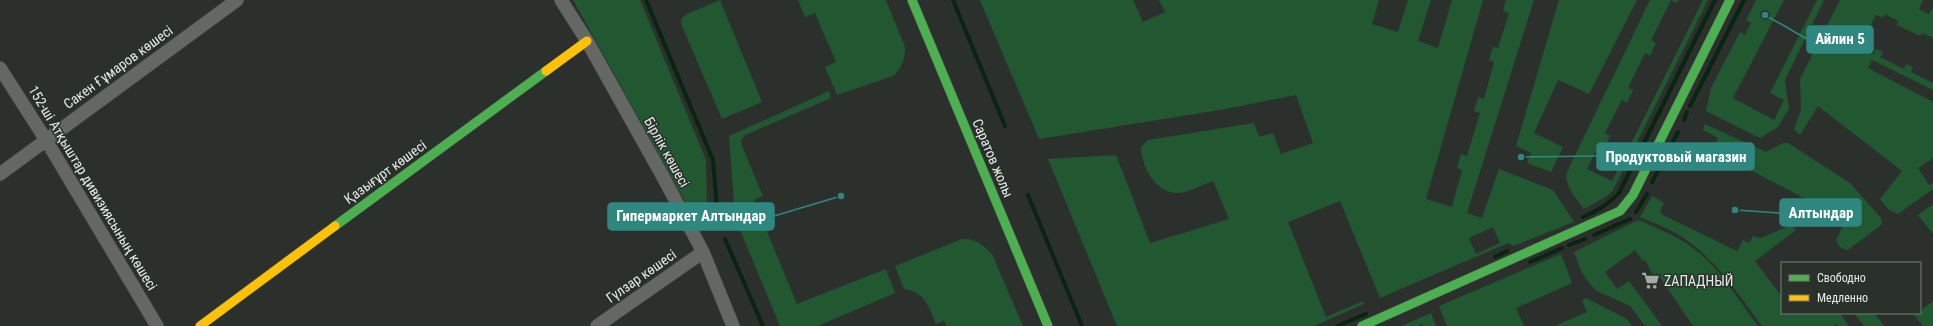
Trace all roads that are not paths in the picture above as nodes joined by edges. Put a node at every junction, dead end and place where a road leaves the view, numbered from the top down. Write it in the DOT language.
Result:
graph roads {
  1 [pos="237,0"];
  2 [pos="561,0"];
  3 [pos="912,0"];
  4 [pos="1730,0"];
  5 [pos="587,41"];
  6 [pos="0,68"];
  7 [pos="46,140"];
  8 [pos="0,174"];
  9 [pos="703,252"];
  10 [pos="157,326"];
  11 [pos="200,326"];
  12 [pos="597,326"];
  13 [pos="733,326"];
  14 [pos="1048,326"];
  15 [pos="1362,326"];
  1 -- 7 [label="street, Сакен Ғұмаров көшесі"];
  2 -- 5 [label="street, Бірлік көшесі"];
  3 -- 14 [label="street, Саратов жолы"];
  4 -- 15 [label="street"];
  5 -- 9 [label="street, Бірлік көшесі"];
  5 -- 11 [label="street, Қазығұрт көшесі"];
  6 -- 7 [label="street, 152-ші Атқыштар дивизиясының көшесі"];
  7 -- 8 [label="street, Сакен Ғұмаров көшесі"];
  7 -- 10 [label="street, 152-ші Атқыштар дивизиясының көшесі"];
  9 -- 12 [label="street, Гүлзар көшесі"];
  9 -- 13 [label="street, Бірлік көшесі"];
}
